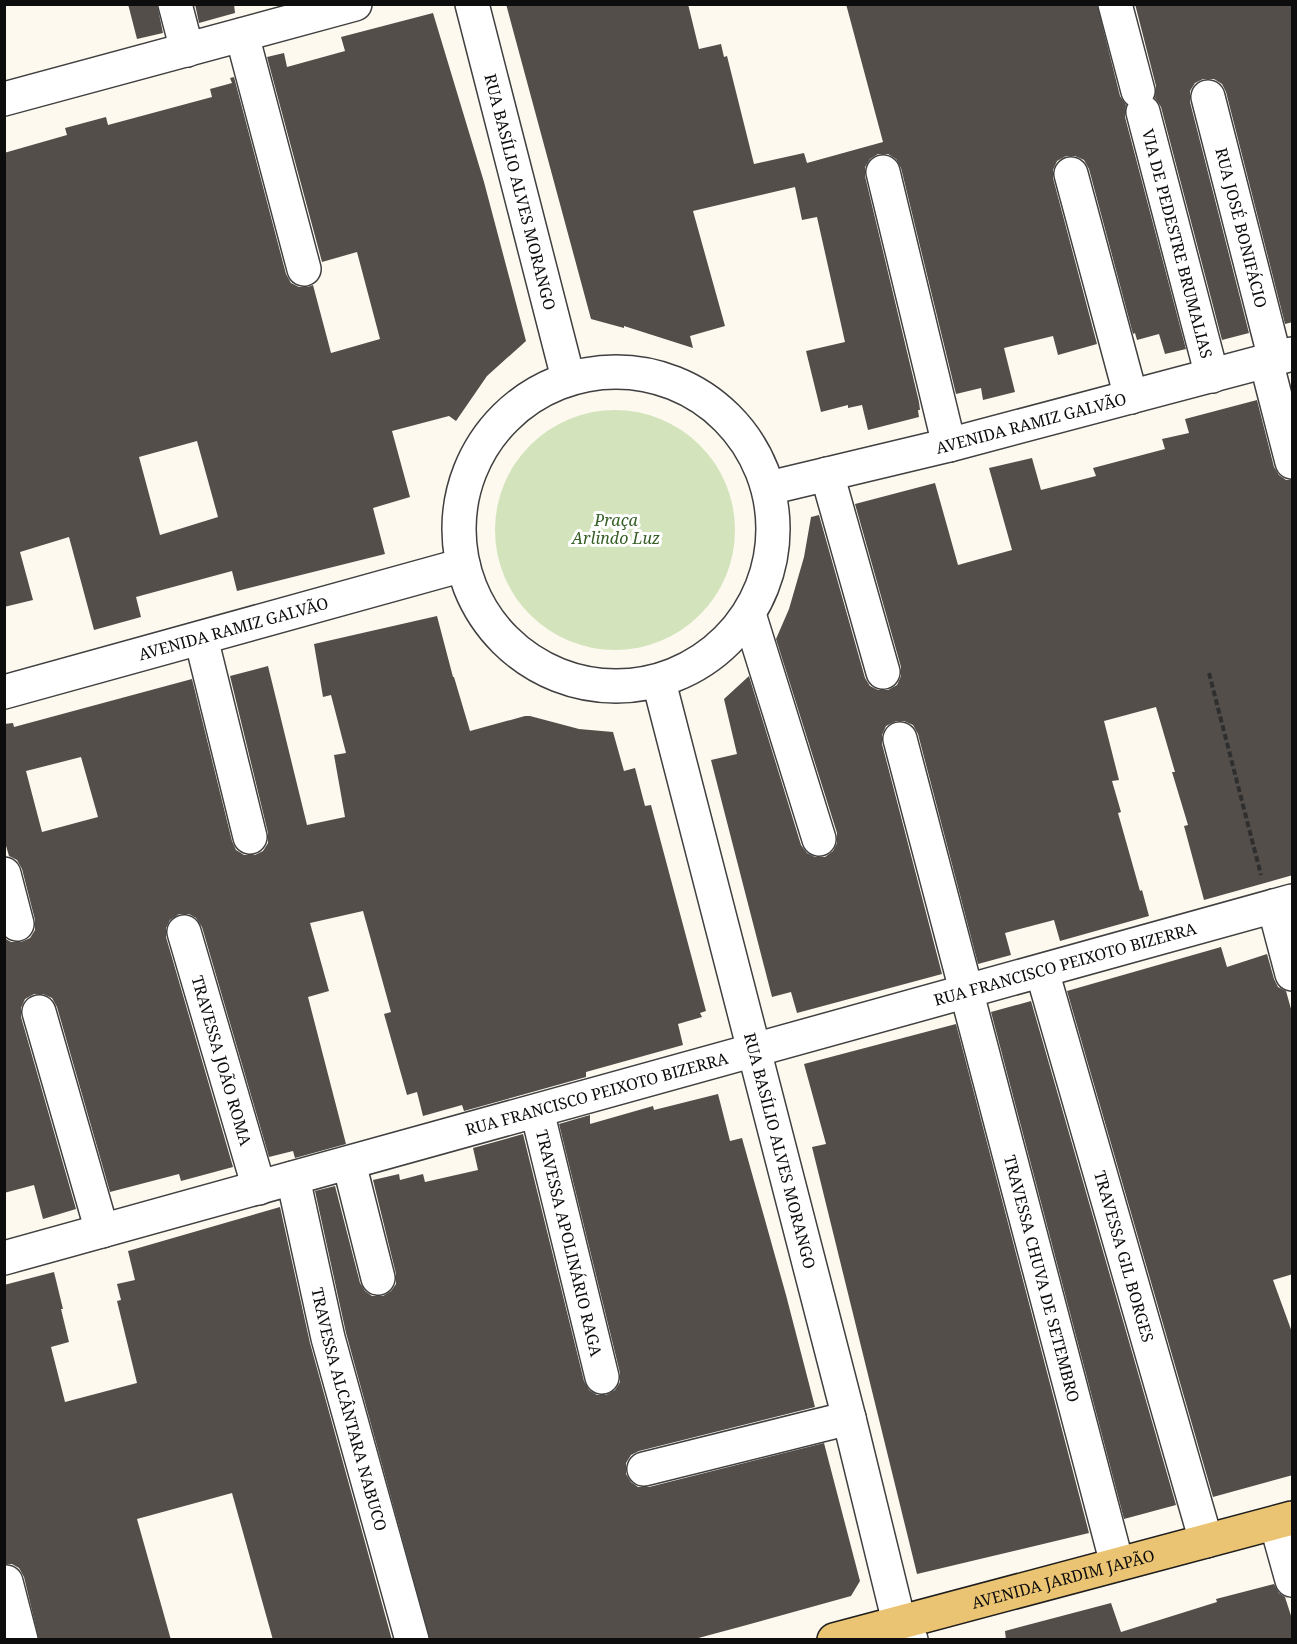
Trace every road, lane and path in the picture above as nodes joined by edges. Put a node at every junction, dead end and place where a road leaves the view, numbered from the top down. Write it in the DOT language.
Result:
graph roads {
  1 [pos="175,4"];
  2 [pos="355,4"];
  3 [pos="472,4"];
  4 [pos="1115,4"];
  5 [pos="280,14"];
  6 [pos="242,35"];
  7 [pos="187,50"];
  8 [pos="1208,97"];
  9 [pos="4,99"];
  10 [pos="883,172"];
  11 [pos="1071,174"];
  12 [pos="304,269"];
  13 [pos="1278,358"];
  14 [pos="1212,376"];
  15 [pos="568,378"];
  16 [pos="1131,397"];
  17 [pos="949,445"];
  18 [pos="1293,462"];
  19 [pos="828,474"];
  20 [pos="769,488"];
  21 [pos="463,566"];
  22 [pos="749,614"];
  23 [pos="201,638"];
  24 [pos="883,672"];
  25 [pos="1209,673"];
  26 [pos="659,682"];
  27 [pos="4,692"];
  28 [pos="900,739"];
  29 [pos="250,837"];
  30 [pos="819,839"];
  31 [pos="4,874"];
  32 [pos="1283,904"];
  33 [pos="17,924"];
  34 [pos="184,932"];
  35 [pos="1042,971"];
  36 [pos="1293,974"];
  37 [pos="967,992"];
  38 [pos="39,1012"];
  39 [pos="754,1051"];
  40 [pos="537,1111"];
  41 [pos="349,1163"];
  42 [pos="293,1178"];
  43 [pos="259,1188"];
  44 [pos="102,1231"];
  45 [pos="4,1258"];
  46 [pos="378,1278"];
  47 [pos="602,1377"];
  48 [pos="849,1418"];
  49 [pos="644,1469"];
  50 [pos="1284,1520"];
  51 [pos="1206,1541"];
  52 [pos="1117,1564"];
  53 [pos="1293,1581"];
  54 [pos="6,1582"];
  55 [pos="905,1631"];
  56 [pos="21,1640"];
  57 [pos="412,1640"];
  58 [pos="834,1640"];
  1 -- 7 [label="street"];
  2 -- 5 [label="street"];
  3 -- 15 [label="street, RUA BASÍLIO ALVES MORANGO"];
  4 -- 14 [label="street, VIA DE PEDESTRE BRUMALIAS"];
  5 -- 6 [label="street"];
  6 -- 7 [label="street"];
  6 -- 12 [label="street"];
  7 -- 9 [label="street"];
  8 -- 13 [label="street, RUA JOSÉ BONIFÁCIO"];
  10 -- 17 [label="street"];
  11 -- 16 [label="street"];
  13 -- 14 [label="street, AVENIDA RAMIZ GALVÃO"];
  13 -- 18 [label="street, RUA JOSÉ BONIFÁCIO"];
  14 -- 16 [label="street, AVENIDA RAMIZ GALVÃO"];
  15 -- 20 [label="street"];
  15 -- 21 [label="street"];
  16 -- 17 [label="street, AVENIDA RAMIZ GALVÃO"];
  17 -- 19 [label="street, AVENIDA RAMIZ GALVÃO"];
  19 -- 20 [label="street, AVENIDA RAMIZ GALVÃO"];
  19 -- 24 [label="street"];
  20 -- 22 [label="street"];
  21 -- 23 [label="street, AVENIDA RAMIZ GALVÃO"];
  21 -- 26 [label="street"];
  22 -- 26 [label="street"];
  22 -- 30 [label="street"];
  23 -- 27 [label="street, AVENIDA RAMIZ GALVÃO"];
  23 -- 29 [label="street"];
  25 -- 32 [label="path"];
  26 -- 39 [label="street, RUA BASÍLIO ALVES MORANGO"];
  28 -- 37 [label="street, TRAVESSA CHUVA DE SETEMBRO"];
  31 -- 33 [label="street"];
  32 -- 35 [label="street, RUA FRANCISCO PEIXOTO BIZERRA"];
  32 -- 36 [label="street"];
  34 -- 43 [label="street, TRAVESSA JOÃO ROMA"];
  35 -- 37 [label="street, RUA FRANCISCO PEIXOTO BIZERRA"];
  35 -- 51 [label="street, TRAVESSA GIL BORGES"];
  37 -- 39 [label="street, RUA FRANCISCO PEIXOTO BIZERRA"];
  37 -- 52 [label="street, TRAVESSA CHUVA DE SETEMBRO"];
  38 -- 44 [label="street"];
  39 -- 40 [label="street, RUA FRANCISCO PEIXOTO BIZERRA"];
  39 -- 48 [label="street, RUA BASÍLIO ALVES MORANGO"];
  40 -- 41 [label="street, RUA FRANCISCO PEIXOTO BIZERRA"];
  40 -- 47 [label="street, TRAVESSA APOLINÁRIO RAGA"];
  41 -- 42 [label="street, RUA FRANCISCO PEIXOTO BIZERRA"];
  41 -- 46 [label="street"];
  42 -- 43 [label="street, RUA FRANCISCO PEIXOTO BIZERRA"];
  42 -- 57 [label="street, TRAVESSA ALCÂNTARA NABUCO"];
  43 -- 44 [label="street, RUA FRANCISCO PEIXOTO BIZERRA"];
  44 -- 45 [label="street, RUA FRANCISCO PEIXOTO BIZERRA"];
  48 -- 49 [label="street"];
  48 -- 55 [label="street, RUA BASÍLIO ALVES MORANGO"];
  50 -- 51 [label="main road, AVENIDA JARDIM JAPÃO"];
  50 -- 53 [label="street"];
  51 -- 52 [label="main road, AVENIDA JARDIM JAPÃO"];
  52 -- 55 [label="main road, AVENIDA JARDIM JAPÃO"];
  54 -- 56 [label="street"];
  55 -- 58 [label="main road, AVENIDA JARDIM JAPÃO"];
}
